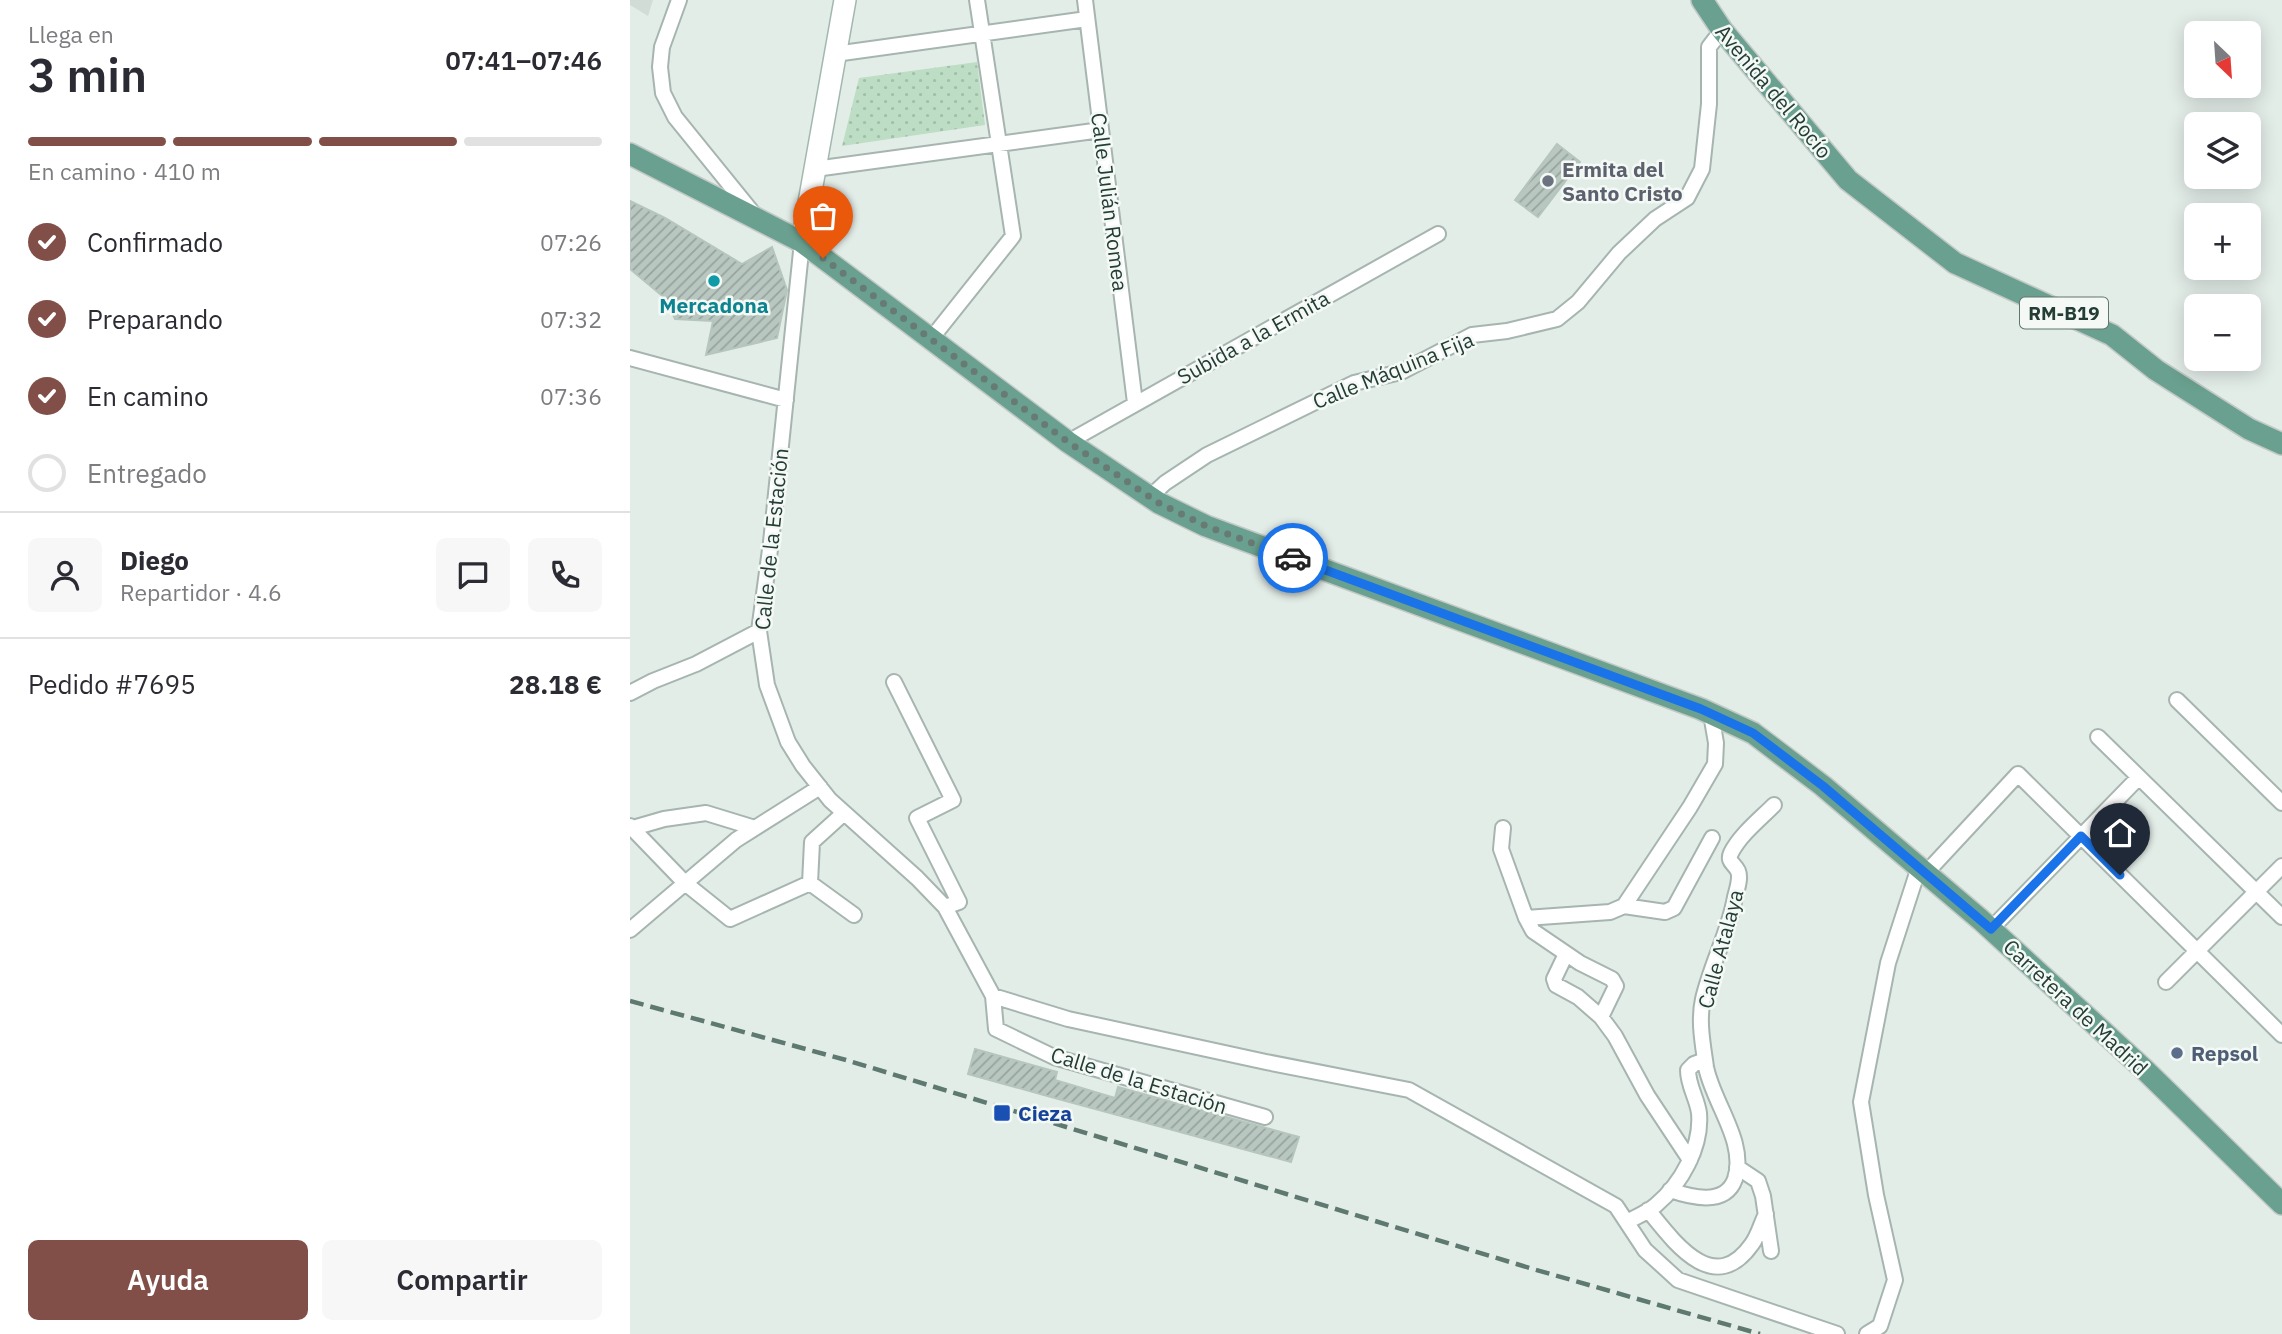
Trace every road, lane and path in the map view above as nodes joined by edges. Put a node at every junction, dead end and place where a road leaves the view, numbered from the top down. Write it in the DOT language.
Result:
graph roads {
  1 [pos="680,0"];
  2 [pos="845,0"];
  3 [pos="976,0"];
  4 [pos="1085,0"];
  5 [pos="1702,0"];
  6 [pos="1087,19"];
  7 [pos="1722,30"];
  8 [pos="982,33"];
  9 [pos="835,54"];
  10 [pos="1101,130"];
  11 [pos="999,144"];
  12 [pos="630,154"];
  13 [pos="815,169"];
  14 [pos="758,219"];
  15 [pos="1438,234"];
  16 [pos="802,242"];
  17 [pos="931,339"];
  18 [pos="630,358"];
  19 [pos="786,400"];
  20 [pos="1135,403"];
  21 [pos="1068,442"];
  22 [pos="2282,444"];
  23 [pos="1150,497"];
  24 [pos="759,631"];
  25 [pos="894,682"];
  26 [pos="630,693"];
  27 [pos="2177,700"];
  28 [pos="1711,713"];
  29 [pos="2098,737"];
  30 [pos="2139,777"];
  31 [pos="820,787"];
  32 [pos="2282,803"];
  33 [pos="1774,805"];
  34 [pos="844,813"];
  35 [pos="631,827"];
  36 [pos="755,828"];
  37 [pos="1503,828"];
  38 [pos="2081,836"];
  39 [pos="1712,838"];
  40 [pos="2282,866"];
  41 [pos="1922,870"];
  42 [pos="685,883"];
  43 [pos="810,883"];
  44 [pos="2257,892"];
  45 [pos="1624,906"];
  46 [pos="945,908"];
  47 [pos="853,915"];
  48 [pos="2282,917"];
  49 [pos="1526,918"];
  50 [pos="1991,929"];
  51 [pos="630,930"];
  52 [pos="2197,951"];
  53 [pos="1566,954"];
  54 [pos="2166,982"];
  55 [pos="993,996"];
  56 [pos="1601,1017"];
  57 [pos="2282,1035"];
  58 [pos="1706,1065"];
  59 [pos="1265,1118"];
  60 [pos="1690,1160"];
  61 [pos="1737,1167"];
  62 [pos="1670,1190"];
  63 [pos="2282,1204"];
  64 [pos="1648,1210"];
  65 [pos="1766,1214"];
  66 [pos="1627,1222"];
  67 [pos="1772,1251"];
  68 [pos="1837,1334"];
  69 [pos="1867,1334"];
  1 -- 14 [label="street"];
  2 -- 9 [label="main road"];
  3 -- 8 [label="street"];
  4 -- 6 [label="street, Calle Julián Romea"];
  5 -- 7 [label="main road, Avenida del Rocío / RM-B19"];
  6 -- 8 [label="street"];
  6 -- 10 [label="street, Calle Julián Romea"];
  7 -- 22 [label="main road, Avenida del Rocío / RM-B19"];
  7 -- 23 [label="street, Calle Máquina Fija"];
  8 -- 9 [label="street"];
  8 -- 11 [label="street"];
  9 -- 13 [label="main road"];
  10 -- 11 [label="street"];
  10 -- 20 [label="street, Calle Julián Romea"];
  11 -- 13 [label="street"];
  11 -- 17 [label="street"];
  12 -- 14 [label="main road, Carretera de Madrid"];
  13 -- 16 [label="main road"];
  14 -- 16 [label="main road, Carretera de Madrid"];
  15 -- 20 [label="street, Subida a la Ermita"];
  16 -- 17 [label="main road, Carretera de Madrid"];
  16 -- 19 [label="street, Calle de la Estación"];
  17 -- 21 [label="main road, Carretera de Madrid"];
  18 -- 19 [label="street"];
  19 -- 24 [label="street, Calle de la Estación"];
  20 -- 21 [label="street, Subida a la Ermita"];
  21 -- 23 [label="main road, Carretera de Madrid"];
  23 -- 28 [label="main road, Carretera de Madrid"];
  24 -- 26 [label="street"];
  24 -- 31 [label="street, Calle de la Estación"];
  25 -- 46 [label="street"];
  27 -- 32 [label="street"];
  28 -- 41 [label="main road, Carretera de Madrid"];
  28 -- 45 [label="street"];
  29 -- 30 [label="street"];
  30 -- 38 [label="street"];
  30 -- 44 [label="street"];
  31 -- 34 [label="street, Calle de la Estación"];
  31 -- 36 [label="street"];
  33 -- 58 [label="street, Calle Atalaya"];
  34 -- 43 [label="street"];
  34 -- 46 [label="street, Calle de la Estación"];
  35 -- 36 [label="street"];
  35 -- 42 [label="street"];
  36 -- 42 [label="street"];
  37 -- 49 [label="street"];
  38 -- 41 [label="street"];
  38 -- 50 [label="street"];
  38 -- 52 [label="street"];
  39 -- 45 [label="street"];
  40 -- 44 [label="street"];
  41 -- 50 [label="main road, Carretera de Madrid"];
  41 -- 69 [label="street"];
  42 -- 43 [label="street"];
  42 -- 51 [label="street"];
  43 -- 47 [label="street"];
  44 -- 48 [label="street"];
  44 -- 52 [label="street"];
  45 -- 49 [label="street"];
  46 -- 55 [label="street, Calle de la Estación"];
  49 -- 53 [label="street"];
  50 -- 63 [label="main road, Carretera de Madrid"];
  52 -- 54 [label="street"];
  52 -- 57 [label="street"];
  53 -- 56 [label="street"];
  53 -- 56 [label="street"];
  55 -- 59 [label="street, Calle de la Estación"];
  55 -- 66 [label="street"];
  56 -- 60 [label="street"];
  58 -- 60 [label="street"];
  58 -- 61 [label="street"];
  60 -- 62 [label="street"];
  61 -- 62 [label="street"];
  61 -- 65 [label="street"];
  62 -- 64 [label="street"];
  64 -- 65 [label="street"];
  64 -- 66 [label="street"];
  65 -- 67 [label="street"];
  66 -- 68 [label="street"];
}
